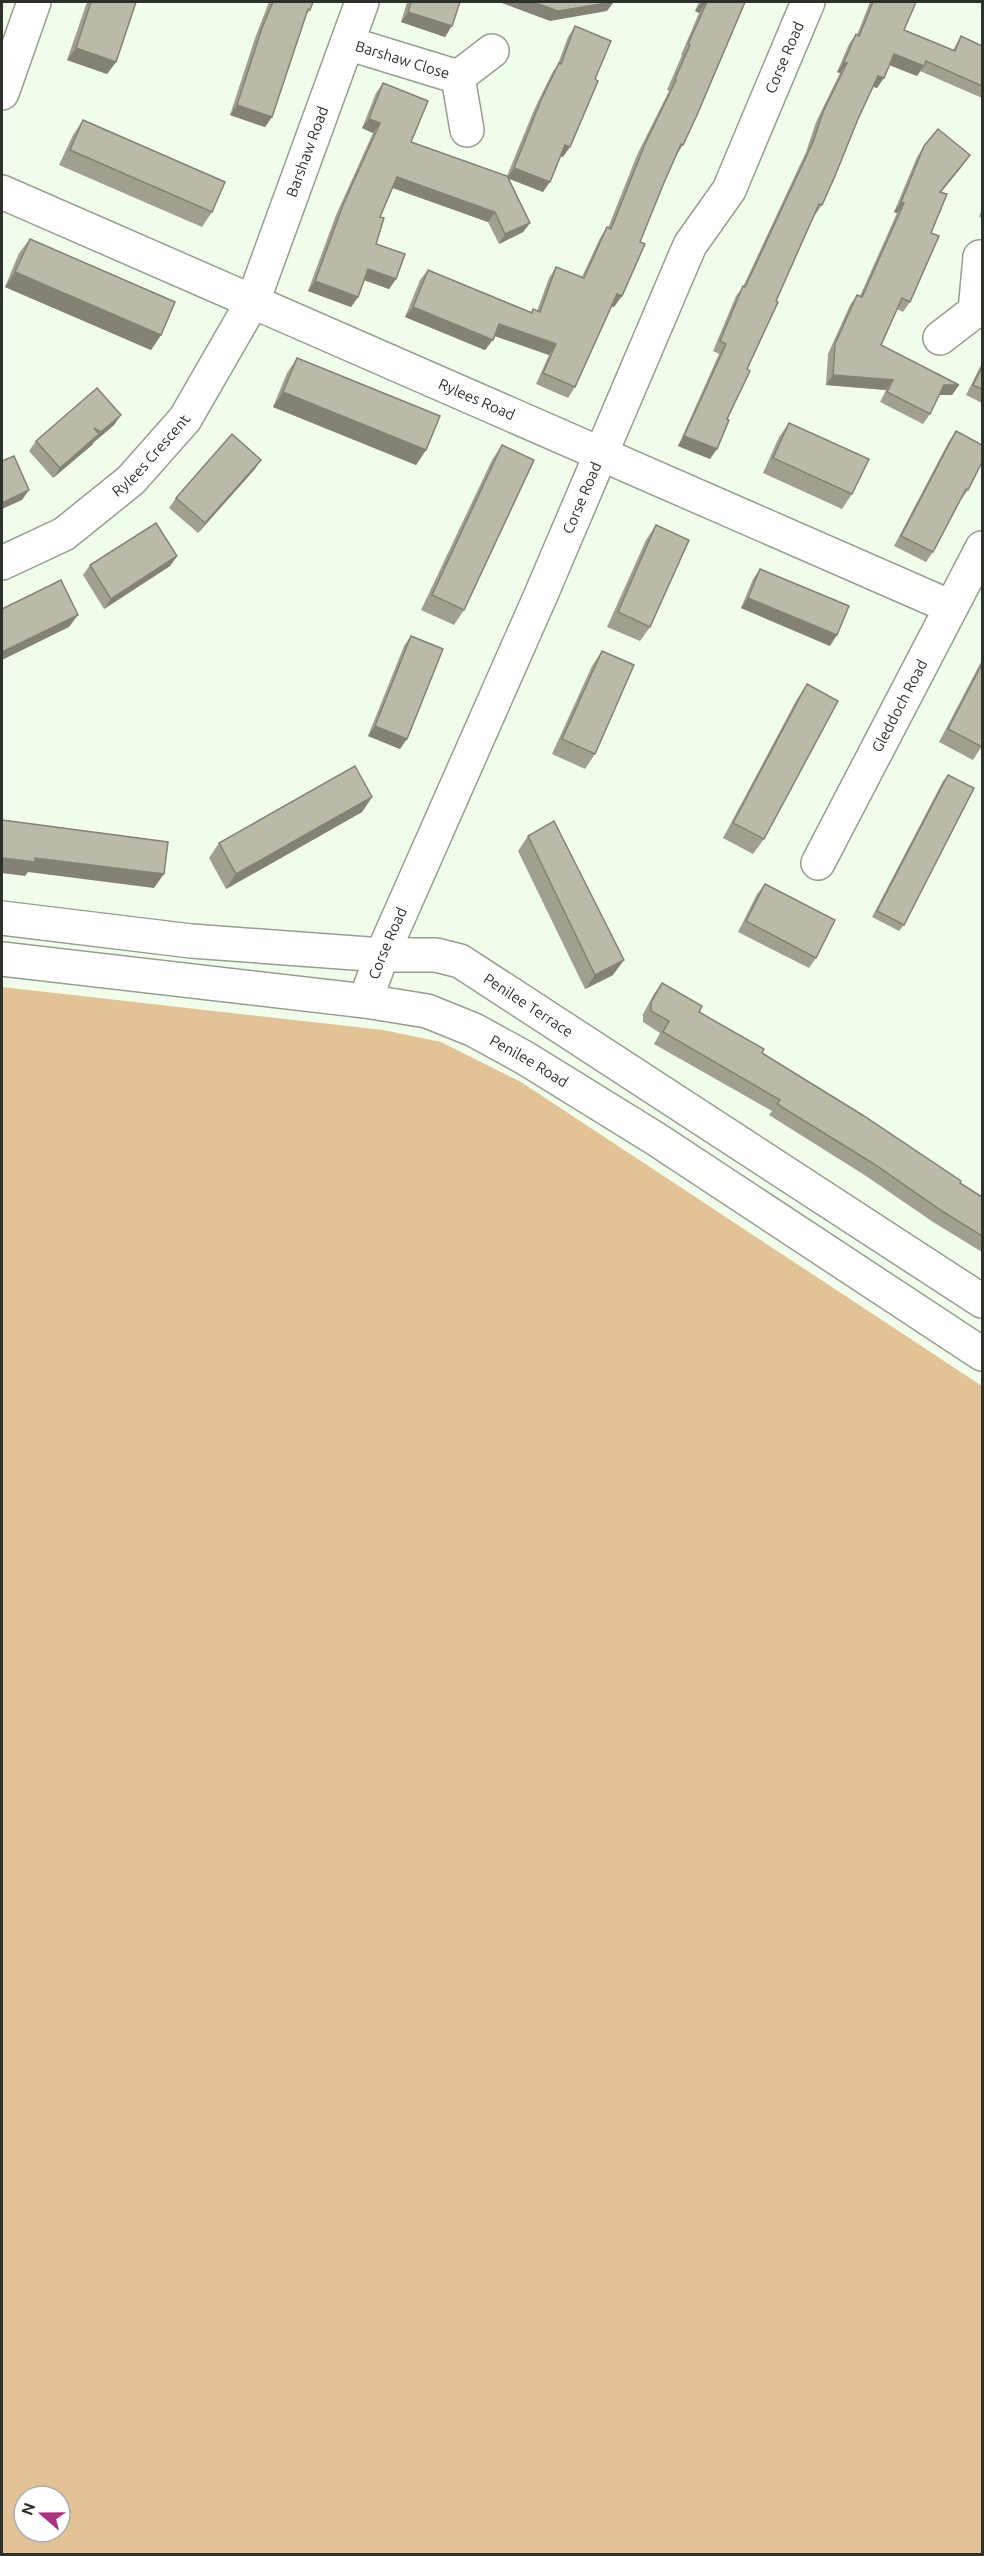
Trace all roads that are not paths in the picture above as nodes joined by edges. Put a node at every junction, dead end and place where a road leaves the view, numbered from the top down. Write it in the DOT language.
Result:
graph roads {
  1 [pos="34,2"];
  2 [pos="362,2"];
  3 [pos="808,2"];
  4 [pos="347,43"];
  5 [pos="492,51"];
  6 [pos="458,76"];
  7 [pos="2,93"];
  8 [pos="467,130"];
  9 [pos="2,192"];
  10 [pos="980,257"];
  11 [pos="253,301"];
  12 [pos="979,313"];
  13 [pos="940,338"];
  14 [pos="601,456"];
  15 [pos="982,548"];
  16 [pos="2,563"];
  17 [pos="951,607"];
  18 [pos="818,863"];
  19 [pos="2,918"];
  20 [pos="382,955"];
  21 [pos="2,959"];
  22 [pos="365,1001"];
  23 [pos="982,1301"];
  24 [pos="982,1354"];
  1 -- 7 [label="street"];
  2 -- 4 [label="street, Barshaw Road"];
  3 -- 14 [label="street, Corse Road"];
  4 -- 6 [label="street, Barshaw Close"];
  4 -- 11 [label="street, Barshaw Road"];
  5 -- 6 [label="street"];
  6 -- 8 [label="street"];
  9 -- 11 [label="street, Rylees Road"];
  10 -- 12 [label="street"];
  11 -- 14 [label="street, Rylees Road"];
  11 -- 16 [label="street, Rylees Crescent"];
  12 -- 13 [label="street"];
  14 -- 17 [label="street, Rylees Road"];
  14 -- 20 [label="street, Corse Road"];
  15 -- 17 [label="street, Gleddoch Road"];
  17 -- 18 [label="street, Gleddoch Road"];
  19 -- 20 [label="street, Penilee Terrace"];
  20 -- 22 [label="street, Corse Road"];
  20 -- 23 [label="street, Penilee Terrace"];
  21 -- 22 [label="street, Penilee Road"];
  22 -- 24 [label="street, Penilee Road"];
}
